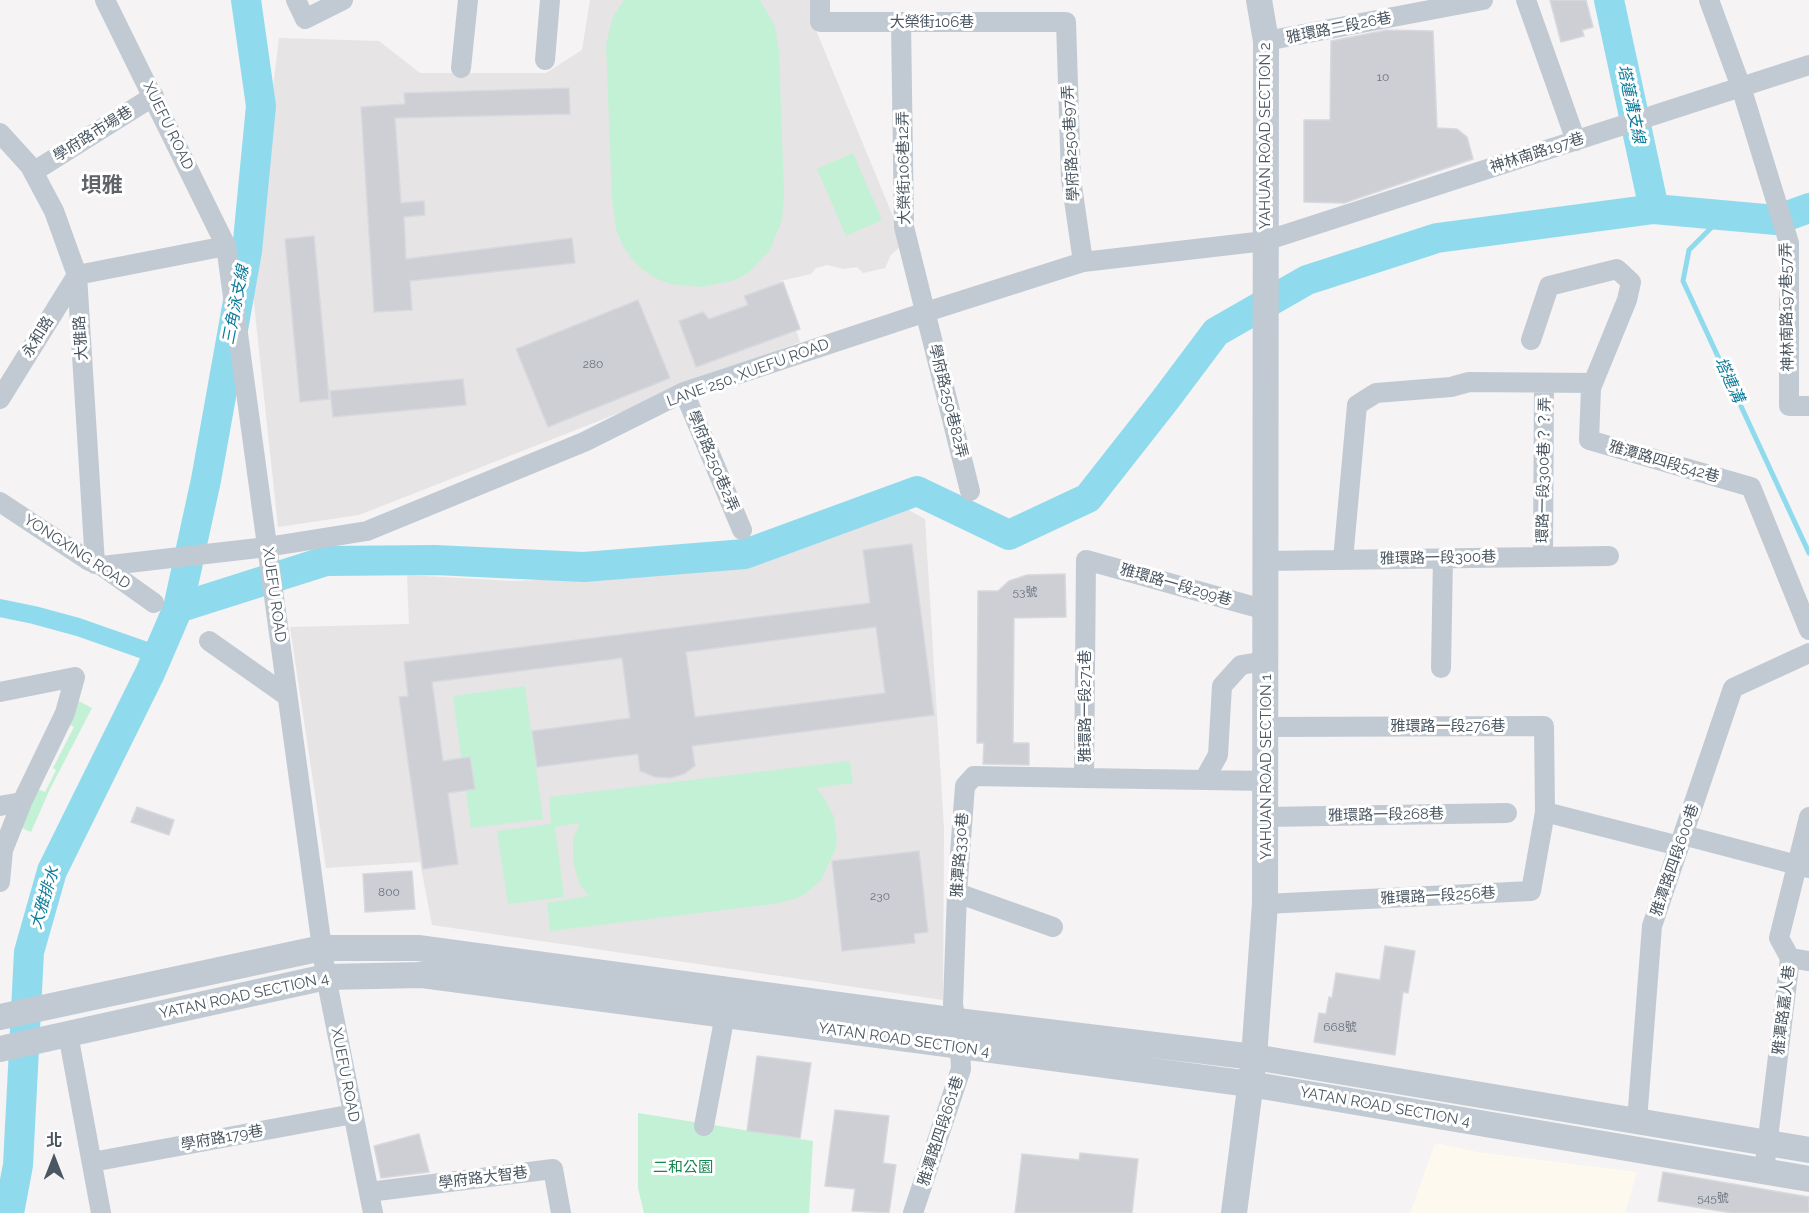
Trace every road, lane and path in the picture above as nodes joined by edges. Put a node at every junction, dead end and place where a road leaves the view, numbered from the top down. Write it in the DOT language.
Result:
graph roads {
  1 [pos="296,0"];
  2 [pos="343,0"];
  3 [pos="468,0"];
  4 [pos="550,0"];
  5 [pos="820,0"];
  6 [pos="1259,0"];
  7 [pos="1526,0"];
  8 [pos="1709,0"];
  9 [pos="1470,1"];
  10 [pos="110,2"];
  11 [pos="902,22"];
  12 [pos="1066,22"];
  13 [pos="1266,41"];
  14 [pos="545,60"];
  15 [pos="1809,65"];
  16 [pos="461,68"];
  17 [pos="1741,87"];
  18 [pos="154,96"];
  19 [pos="0,133"];
  20 [pos="1576,141"];
  21 [pos="33,172"];
  22 [pos="1265,241"];
  23 [pos="226,246"];
  24 [pos="1083,262"];
  25 [pos="77,275"];
  26 [pos="926,312"];
  27 [pos="1266,319"];
  28 [pos="1531,340"];
  29 [pos="1544,383"];
  30 [pos="1593,383"];
  31 [pos="684,392"];
  32 [pos="0,399"];
  33 [pos="1809,406"];
  34 [pos="970,490"];
  35 [pos="0,502"];
  36 [pos="742,530"];
  37 [pos="267,547"];
  38 [pos="1609,556"];
  39 [pos="1543,557"];
  40 [pos="1443,558"];
  41 [pos="1086,560"];
  42 [pos="1343,560"];
  43 [pos="1266,561"];
  44 [pos="98,565"];
  45 [pos="154,603"];
  46 [pos="1266,610"];
  47 [pos="1808,625"];
  48 [pos="209,641"];
  49 [pos="1809,654"];
  50 [pos="1266,661"];
  51 [pos="1441,668"];
  52 [pos="0,692"];
  53 [pos="287,696"];
  54 [pos="1266,727"];
  55 [pos="1084,778"];
  56 [pos="1204,780"];
  57 [pos="1266,781"];
  58 [pos="22,802"];
  59 [pos="0,806"];
  60 [pos="1545,812"];
  61 [pos="1507,813"];
  62 [pos="1266,817"];
  63 [pos="1809,817"];
  64 [pos="1681,840"];
  65 [pos="1803,866"];
  66 [pos="0,882"];
  67 [pos="957,893"];
  68 [pos="1265,904"];
  69 [pos="1053,927"];
  70 [pos="322,948"];
  71 [pos="1800,960"];
  72 [pos="326,977"];
  73 [pos="725,1015"];
  74 [pos="3,1017"];
  75 [pos="957,1021"];
  76 [pos="62,1035"];
  77 [pos="960,1047"];
  78 [pos="2,1049"];
  79 [pos="1254,1057"];
  80 [pos="1251,1084"];
  81 [pos="353,1114"];
  82 [pos="1637,1121"];
  83 [pos="704,1126"];
  84 [pos="1767,1143"];
  85 [pos="1809,1150"];
  86 [pos="92,1162"];
  87 [pos="1764,1171"];
  88 [pos="1809,1179"];
  89 [pos="369,1192"];
  90 [pos="101,1213"];
  91 [pos="373,1213"];
  92 [pos="561,1213"];
  93 [pos="913,1213"];
  94 [pos="1234,1213"];
  1 -- 2 [label="street"];
  3 -- 16 [label="street"];
  4 -- 14 [label="street"];
  5 -- 11 [label="street, 大榮街106巷"];
  6 -- 13 [label="street, YAHUAN ROAD SECTION 2"];
  7 -- 20 [label="street"];
  8 -- 17 [label="street, 神林南路197巷57弄"];
  9 -- 13 [label="street, 雅環路二段26巷"];
  10 -- 18 [label="street, XUEFU ROAD"];
  11 -- 12 [label="street, 大榮街106巷"];
  11 -- 26 [label="street, 大榮街106巷12弄"];
  12 -- 24 [label="street, 學府路250巷97弄"];
  13 -- 22 [label="street, YAHUAN ROAD SECTION 2"];
  15 -- 17 [label="street, 神林南路197巷"];
  17 -- 20 [label="street, 神林南路197巷"];
  17 -- 33 [label="street, 神林南路197巷57弄"];
  18 -- 21 [label="street, 學府路市場巷"];
  18 -- 23 [label="street, XUEFU ROAD"];
  19 -- 21 [label="street, 大雅路"];
  20 -- 22 [label="street, 神林南路197巷"];
  21 -- 25 [label="street, 大雅路"];
  22 -- 24 [label="street, LANE 250, XUEFU ROAD"];
  22 -- 27 [label="street, YAHUAN ROAD SECTION 2"];
  23 -- 25 [label="street"];
  23 -- 37 [label="street, XUEFU ROAD"];
  24 -- 26 [label="street, LANE 250, XUEFU ROAD"];
  25 -- 32 [label="street, 永和路"];
  25 -- 44 [label="street, 大雅路"];
  26 -- 31 [label="street, LANE 250, XUEFU ROAD"];
  26 -- 34 [label="street, 學府路250巷82弄"];
  27 -- 43 [label="street, YAHUAN ROAD SECTION 1"];
  28 -- 30 [label="street, 雅潭路四段542巷"];
  29 -- 30 [label="street"];
  29 -- 39 [label="street, 環路一段300巷？？弄"];
  29 -- 42 [label="street"];
  30 -- 47 [label="street, 雅潭路四段542巷"];
  31 -- 36 [label="street, 學府路250巷2弄"];
  31 -- 37 [label="street, LANE 250, XUEFU ROAD"];
  35 -- 44 [label="street, YONGXING ROAD"];
  37 -- 44 [label="street, LANE 250, XUEFU ROAD"];
  37 -- 53 [label="street, XUEFU ROAD"];
  38 -- 39 [label="street, 雅環路一段300巷"];
  39 -- 40 [label="street, 雅環路一段300巷"];
  40 -- 42 [label="street, 雅環路一段300巷"];
  40 -- 51 [label="street"];
  41 -- 46 [label="street, 雅環路一段299巷"];
  41 -- 55 [label="street, 雅環路一段271巷"];
  42 -- 43 [label="street, 雅環路一段300巷"];
  43 -- 46 [label="street, YAHUAN ROAD SECTION 1"];
  44 -- 45 [label="street, YONGXING ROAD"];
  46 -- 50 [label="street, YAHUAN ROAD SECTION 1"];
  48 -- 53 [label="street"];
  49 -- 64 [label="street, 雅潭路四段600巷"];
  50 -- 54 [label="street, YAHUAN ROAD SECTION 1"];
  50 -- 56 [label="street"];
  52 -- 58 [label="street"];
  53 -- 70 [label="street, XUEFU ROAD"];
  54 -- 57 [label="street, YAHUAN ROAD SECTION 1"];
  54 -- 60 [label="street, 雅環路一段276巷"];
  55 -- 56 [label="street, 雅環路一段271巷"];
  55 -- 67 [label="street, 雅潭路330巷"];
  56 -- 57 [label="street, 雅環路一段271巷"];
  57 -- 62 [label="street, YAHUAN ROAD SECTION 1"];
  58 -- 59 [label="street"];
  58 -- 66 [label="street"];
  60 -- 64 [label="street"];
  60 -- 68 [label="street, 雅環路一段256巷"];
  61 -- 62 [label="street, 雅環路一段268巷"];
  62 -- 68 [label="street, YAHUAN ROAD SECTION 1"];
  63 -- 65 [label="street, 雅潭路嘉人巷"];
  64 -- 65 [label="street"];
  64 -- 82 [label="street, 雅潭路四段600巷"];
  65 -- 71 [label="street, 雅潭路嘉人巷"];
  67 -- 69 [label="street"];
  67 -- 75 [label="street, 雅潭路330巷"];
  68 -- 79 [label="street, YAHUAN ROAD SECTION 1"];
  70 -- 72 [label="street, XUEFU ROAD"];
  70 -- 74 [label="street, YATAN ROAD SECTION 4"];
  70 -- 75 [label="street, YATAN ROAD SECTION 4"];
  71 -- 84 [label="street, 雅潭路嘉人巷"];
  72 -- 73 [label="street, YATAN ROAD SECTION 4"];
  72 -- 76 [label="street, YATAN ROAD SECTION 4"];
  72 -- 81 [label="street, XUEFU ROAD"];
  73 -- 77 [label="street, YATAN ROAD SECTION 4"];
  73 -- 83 [label="street"];
  75 -- 77 [label="street, 雅潭路330巷"];
  75 -- 79 [label="street, YATAN ROAD SECTION 4"];
  76 -- 78 [label="street, YATAN ROAD SECTION 4"];
  76 -- 86 [label="street"];
  77 -- 80 [label="street, YATAN ROAD SECTION 4"];
  77 -- 93 [label="street, 雅潭路四段661巷"];
  79 -- 80 [label="street, YAHUAN ROAD SECTION 1"];
  79 -- 82 [label="street, YATAN ROAD SECTION 4"];
  80 -- 87 [label="street, YATAN ROAD SECTION 4"];
  80 -- 94 [label="street, YAHUAN ROAD SECTION 1"];
  81 -- 86 [label="street, 學府路179巷"];
  81 -- 89 [label="street, XUEFU ROAD"];
  82 -- 84 [label="street, YATAN ROAD SECTION 4"];
  84 -- 85 [label="street, YATAN ROAD SECTION 4"];
  84 -- 87 [label="street, 雅潭路嘉人巷"];
  86 -- 90 [label="street"];
  87 -- 88 [label="street, YATAN ROAD SECTION 4"];
  89 -- 91 [label="street, XUEFU ROAD"];
  89 -- 92 [label="street, 學府路大智巷"];
}
